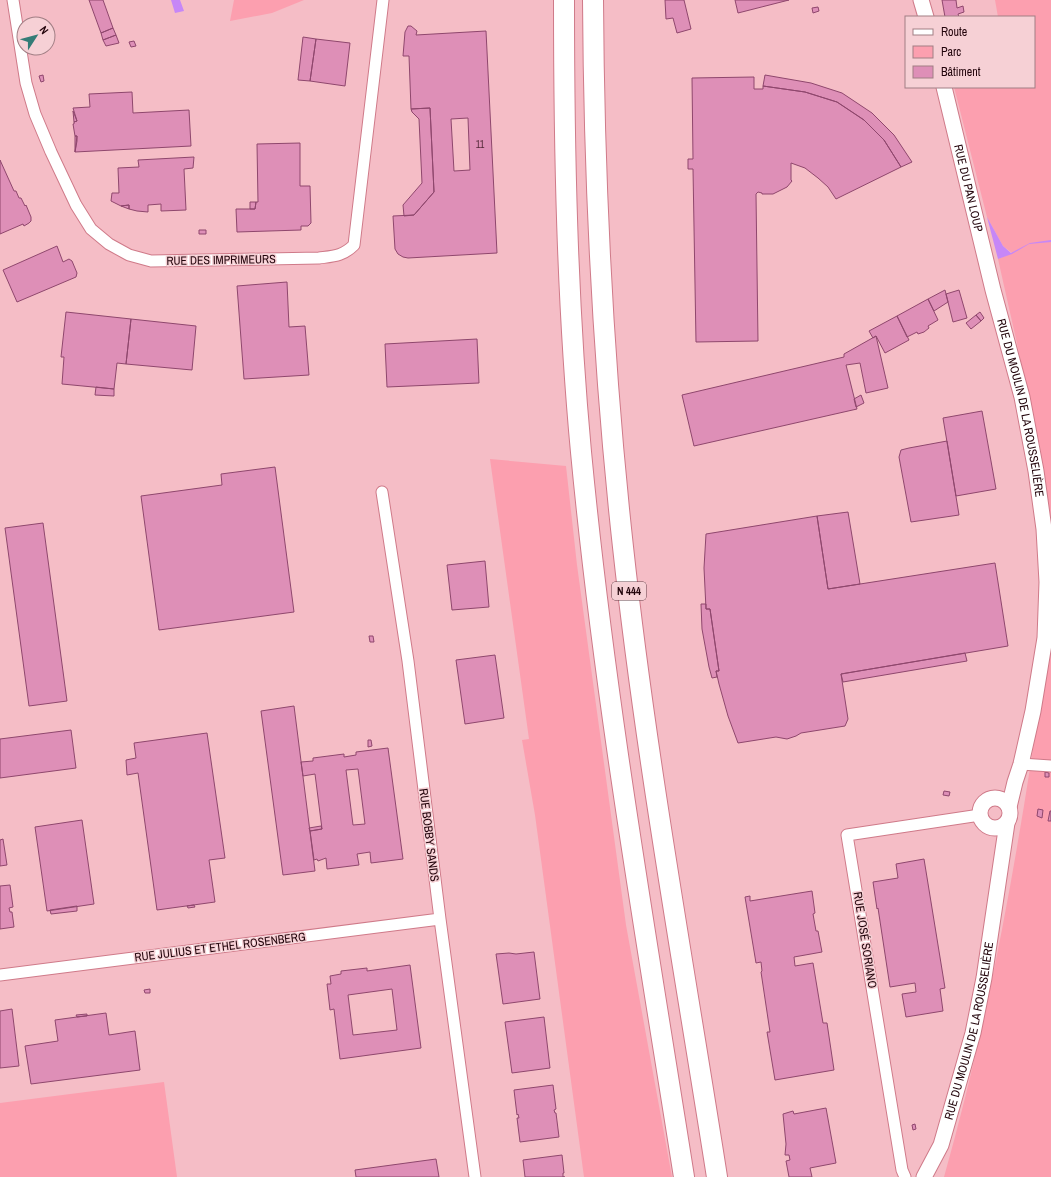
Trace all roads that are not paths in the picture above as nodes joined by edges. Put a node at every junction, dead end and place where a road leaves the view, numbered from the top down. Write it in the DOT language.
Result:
graph roads {
  1 [pos="13,0"];
  2 [pos="384,0"];
  3 [pos="564,0"];
  4 [pos="593,0"];
  5 [pos="921,0"];
  6 [pos="926,16"];
  7 [pos="944,88"];
  8 [pos="993,290"];
  9 [pos="382,492"];
  10 [pos="1021,764"];
  11 [pos="1051,766"];
  12 [pos="992,797"];
  13 [pos="1009,807"];
  14 [pos="980,815"];
  15 [pos="1007,823"];
  16 [pos="989,828"];
  17 [pos="1000,880"];
  18 [pos="440,919"];
  19 [pos="0,975"];
  20 [pos="474,1177"];
  21 [pos="684,1177"];
  22 [pos="718,1177"];
  23 [pos="905,1177"];
  24 [pos="924,1177"];
  1 -- 2 [label="street, RUE DES IMPRIMEURS"];
  3 -- 21 [label="highway, N 444"];
  4 -- 22 [label="highway, N 444"];
  5 -- 6 [label="street"];
  7 -- 8 [label="street, RUE DU PAN LOUP"];
  8 -- 10 [label="street, RUE DU MOULIN DE LA ROUSSELIÈRE"];
  9 -- 18 [label="street, RUE BOBBY SANDS"];
  10 -- 11 [label="street"];
  10 -- 12 [label="street"];
  10 -- 13 [label="street, RUE DU MOULIN DE LA ROUSSELIÈRE"];
  12 -- 13 [label="street"];
  12 -- 14 [label="street"];
  13 -- 15 [label="street"];
  14 -- 16 [label="street"];
  14 -- 23 [label="street, RUE JOSÉ SORIANO"];
  15 -- 16 [label="street"];
  15 -- 17 [label="street"];
  16 -- 17 [label="street"];
  17 -- 24 [label="street, RUE DU MOULIN DE LA ROUSSELIÈRE"];
  18 -- 19 [label="street, RUE JULIUS ET ETHEL ROSENBERG"];
  18 -- 20 [label="street, RUE BOBBY SANDS"];
}
